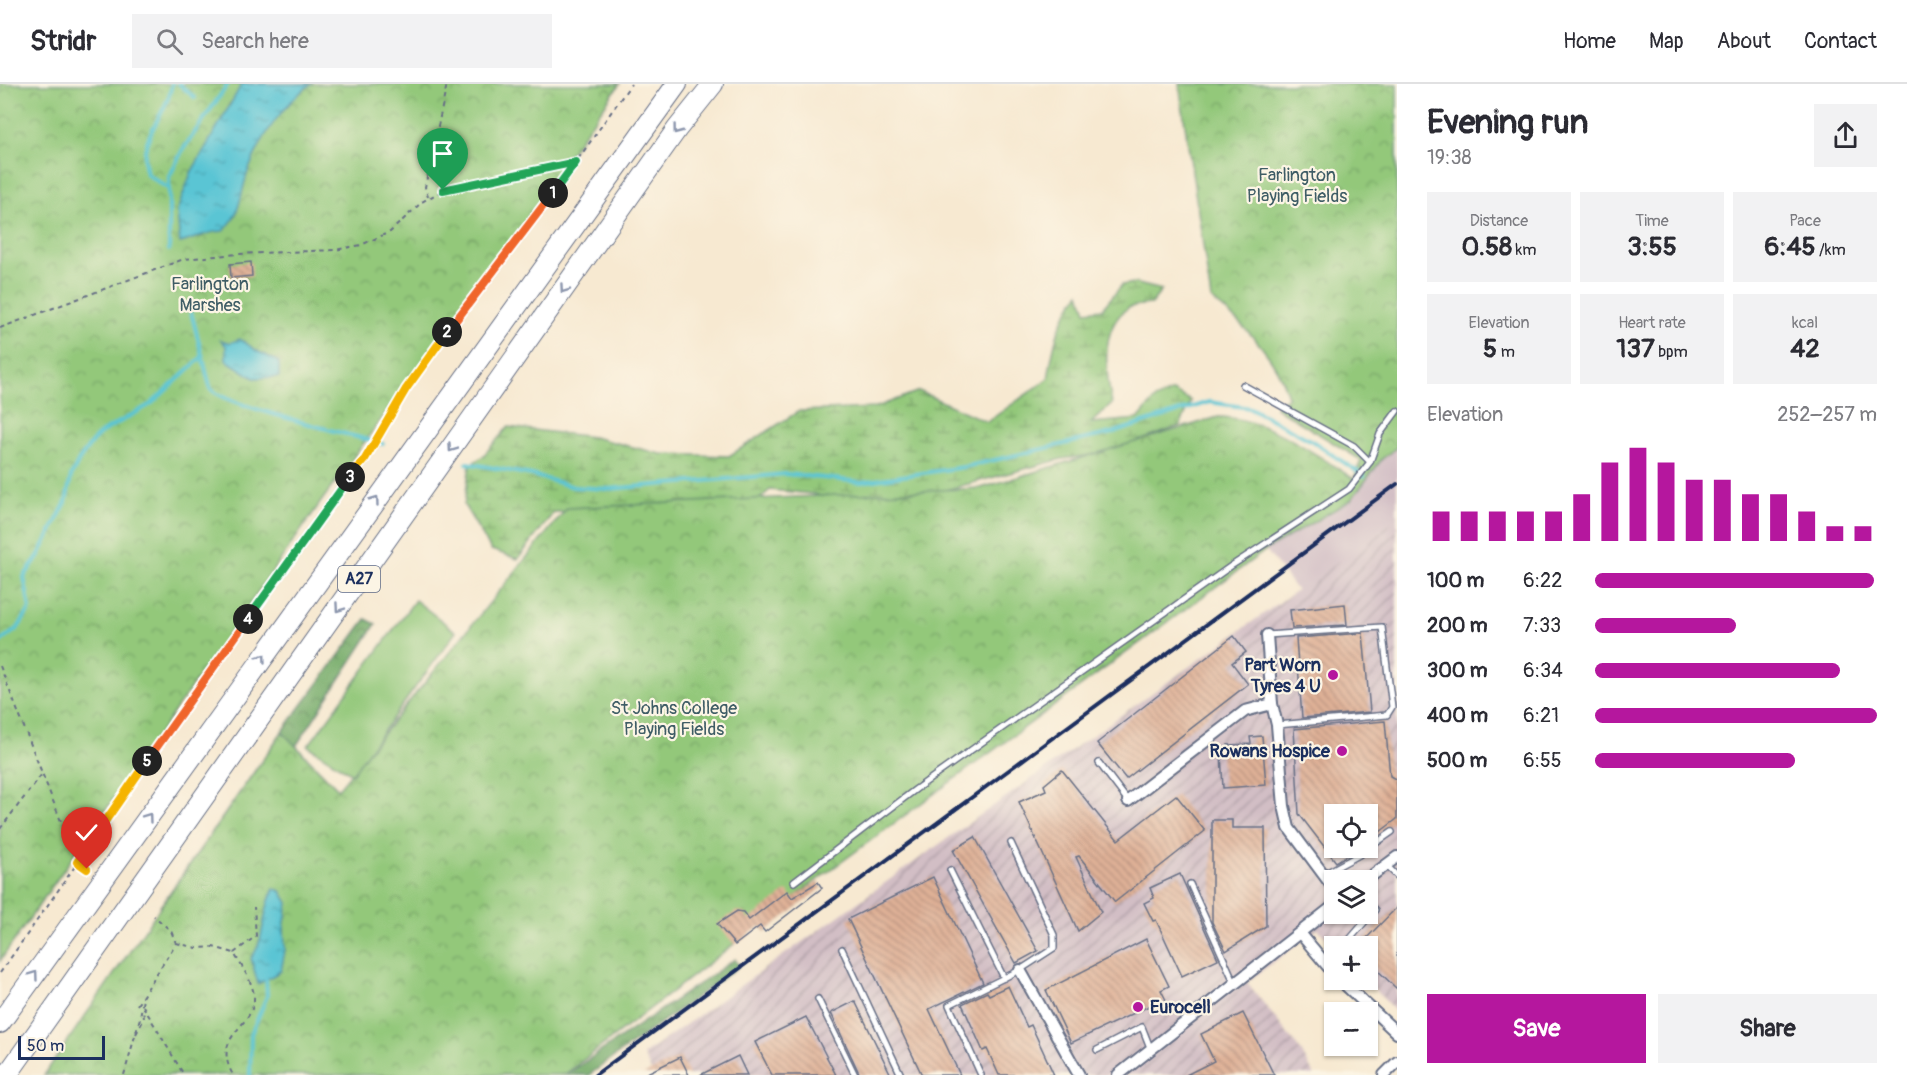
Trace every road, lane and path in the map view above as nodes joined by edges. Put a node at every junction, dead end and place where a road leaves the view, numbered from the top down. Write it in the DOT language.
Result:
graph roads {
  1 [pos="447,84"];
  2 [pos="631,84"];
  3 [pos="677,84"];
  4 [pos="713,84"];
  5 [pos="576,162"];
  6 [pos="428,197"];
  7 [pos="0,328"];
  8 [pos="1243,385"];
  9 [pos="1397,411"];
  10 [pos="1370,462"];
  11 [pos="1267,635"];
  12 [pos="0,666"];
  13 [pos="1272,704"];
  14 [pos="1277,725"];
  15 [pos="1099,763"];
  16 [pos="42,774"];
  17 [pos="1128,801"];
  18 [pos="0,829"];
  19 [pos="1392,832"];
  20 [pos="1011,843"];
  21 [pos="1397,857"];
  22 [pos="77,862"];
  23 [pos="1386,865"];
  24 [pos="87,869"];
  25 [pos="950,870"];
  26 [pos="1378,871"];
  27 [pos="1322,875"];
  28 [pos="1397,876"];
  29 [pos="1324,877"];
  30 [pos="794,882"];
  31 [pos="1190,884"];
  32 [pos="254,907"];
  33 [pos="1324,914"];
  34 [pos="154,916"];
  35 [pos="1363,924"];
  36 [pos="1300,933"];
  37 [pos="1353,936"];
  38 [pos="176,943"];
  39 [pos="842,950"];
  40 [pos="234,952"];
  41 [pos="1324,962"];
  42 [pos="1020,970"];
  43 [pos="0,973"];
  44 [pos="1004,978"];
  45 [pos="1235,984"];
  46 [pos="1351,990"];
  47 [pos="143,995"];
  48 [pos="818,999"];
  49 [pos="137,1005"];
  50 [pos="143,1006"];
  51 [pos="0,1023"];
  52 [pos="1397,1033"];
  53 [pos="1097,1050"];
  54 [pos="1151,1050"];
  55 [pos="1397,1062"];
  56 [pos="7,1075"];
  57 [pos="124,1075"];
  58 [pos="184,1075"];
  59 [pos="233,1075"];
  60 [pos="855,1075"];
  61 [pos="901,1075"];
  62 [pos="981,1075"];
  63 [pos="1079,1075"];
  64 [pos="1118,1075"];
  65 [pos="1384,1075"];
  1 -- 6 [label="path"];
  2 -- 5 [label="path"];
  51 -- 3 [label="highway, A27, one-way"];
  4 -- 56 [label="highway, A27, one-way"];
  5 -- 6 [label="path"];
  5 -- 22 [label="path"];
  6 -- 7 [label="path"];
  8 -- 10 [label="lane"];
  9 -- 10 [label="lane"];
  10 -- 30 [label="lane"];
  11 -- 13 [label="street"];
  11 -- 14 [label="lane"];
  12 -- 16 [label="path"];
  13 -- 14 [label="street"];
  13 -- 17 [label="street"];
  14 -- 27 [label="street"];
  15 -- 17 [label="lane"];
  16 -- 18 [label="path"];
  16 -- 22 [label="path"];
  19 -- 27 [label="lane"];
  20 -- 42 [label="lane"];
  21 -- 23 [label="street"];
  22 -- 24 [label="path"];
  22 -- 43 [label="path"];
  23 -- 26 [label="street"];
  23 -- 28 [label="lane"];
  25 -- 44 [label="lane"];
  27 -- 29 [label="street"];
  31 -- 45 [label="lane"];
  32 -- 40 [label="path"];
  33 -- 36 [label="street"];
  34 -- 38 [label="path"];
  35 -- 37 [label="lane"];
  36 -- 41 [label="street"];
  36 -- 45 [label="street"];
  38 -- 40 [label="path"];
  38 -- 47 [label="path"];
  39 -- 61 [label="lane"];
  40 -- 59 [label="path"];
  42 -- 44 [label="lane"];
  42 -- 63 [label="street"];
  44 -- 62 [label="lane"];
  45 -- 54 [label="street"];
  46 -- 52 [label="street"];
  47 -- 49 [label="path"];
  47 -- 50 [label="path"];
  48 -- 60 [label="lane"];
  50 -- 57 [label="path"];
  50 -- 58 [label="path"];
  53 -- 54 [label="lane"];
  54 -- 64 [label="street"];
  55 -- 65 [label="street"];
}
